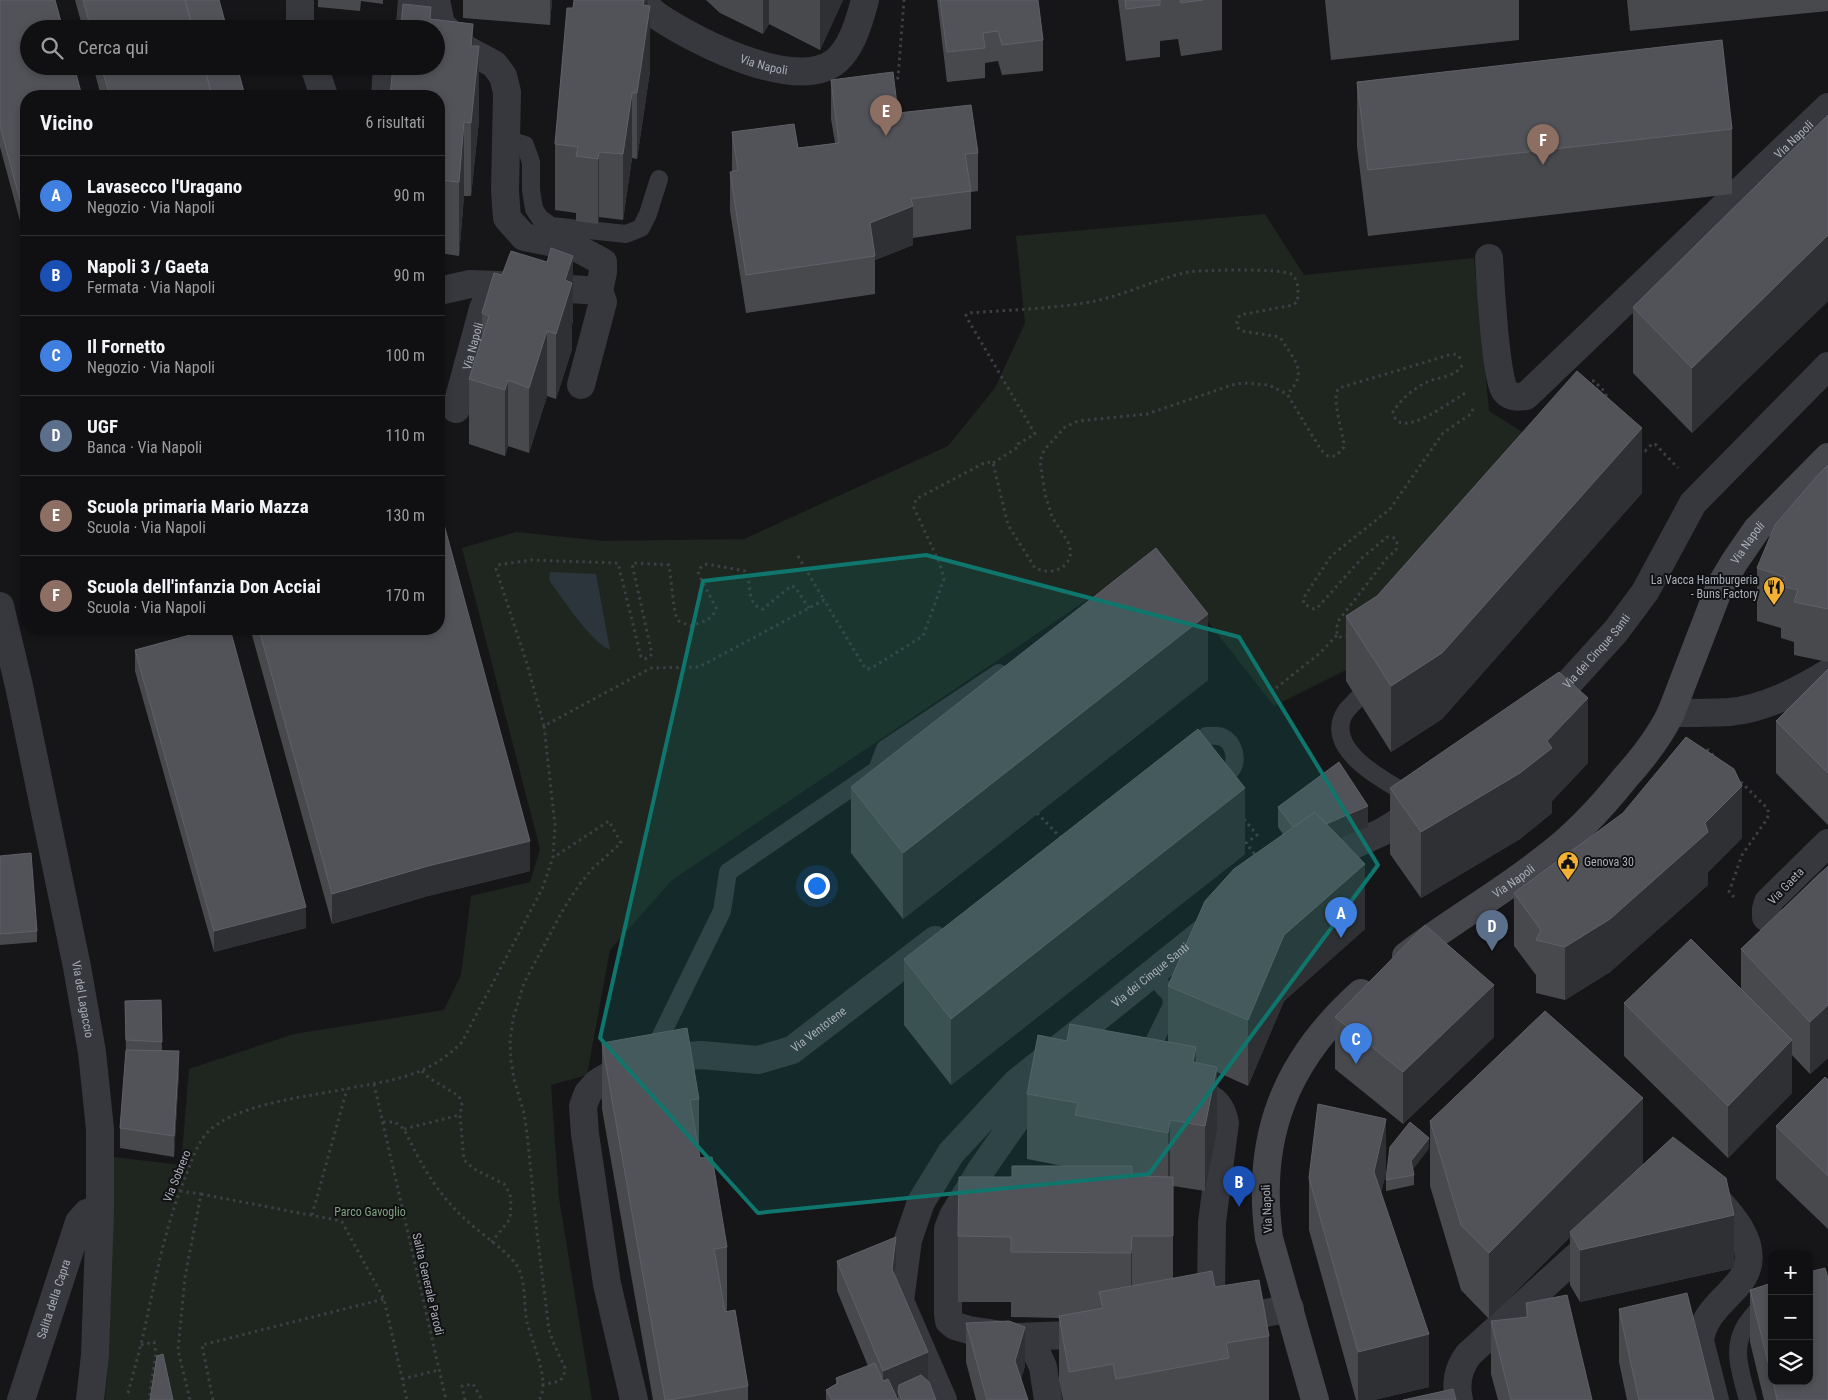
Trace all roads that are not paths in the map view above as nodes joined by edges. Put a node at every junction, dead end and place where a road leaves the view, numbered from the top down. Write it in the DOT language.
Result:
graph roads {
  1 [pos="300,0"];
  2 [pos="412,0"];
  3 [pos="436,0"];
  4 [pos="639,0"];
  5 [pos="865,0"];
  6 [pos="300,20"];
  7 [pos="410,20"];
  8 [pos="440,20"];
  9 [pos="445,28"];
  10 [pos="317,75"];
  11 [pos="386,75"];
  12 [pos="322,90"];
  13 [pos="385,90"];
  14 [pos="1828,107"];
  15 [pos="507,138"];
  16 [pos="659,179"];
  17 [pos="1489,258"];
  18 [pos="493,285"];
  19 [pos="445,290"];
  20 [pos="599,291"];
  21 [pos="1828,366"];
  22 [pos="581,385"];
  23 [pos="456,409"];
  24 [pos="1828,457"];
  25 [pos="0,606"];
  26 [pos="1014,663"];
  27 [pos="1828,672"];
  28 [pos="1357,699"];
  29 [pos="1671,713"];
  30 [pos="1525,725"];
  31 [pos="1195,742"];
  32 [pos="1215,783"];
  33 [pos="1434,798"];
  34 [pos="1828,843"];
  35 [pos="1295,880"];
  36 [pos="1828,884"];
  37 [pos="956,924"];
  38 [pos="1162,986"];
  39 [pos="1149,1052"];
  40 [pos="649,1060"];
  41 [pos="1154,1086"];
  42 [pos="1688,1175"];
  43 [pos="970,1188"];
  44 [pos="997,1191"];
  45 [pos="100,1210"];
  46 [pos="1619,1218"];
  47 [pos="1768,1303"];
  48 [pos="1290,1308"];
  49 [pos="1124,1332"];
  50 [pos="1016,1337"];
  51 [pos="21,1400"];
  52 [pos="90,1400"];
  53 [pos="634,1400"];
  54 [pos="943,1400"];
  55 [pos="1048,1400"];
  56 [pos="1316,1400"];
  57 [pos="1459,1400"];
  58 [pos="1715,1400"];
  59 [pos="1748,1400"];
  1 -- 6 [label="street"];
  2 -- 7 [label="street"];
  3 -- 8 [label="street"];
  4 -- 5 [label="street, Via Napoli"];
  9 -- 15 [label="street"];
  10 -- 12 [label="street"];
  11 -- 13 [label="street"];
  14 -- 17 [label="street, Via Napoli"];
  15 -- 16 [label="lane"];
  15 -- 20 [label="street"];
  18 -- 19 [label="street"];
  18 -- 20 [label="street"];
  18 -- 23 [label="street, Via Napoli"];
  20 -- 22 [label="street"];
  21 -- 30 [label="street, Via dei Cinque Santi"];
  24 -- 29 [label="street, Via Napoli"];
  25 -- 45 [label="street, Via del Lagaccio"];
  26 -- 40 [label="lane"];
  27 -- 29 [label="street"];
  28 -- 33 [label="lane"];
  29 -- 48 [label="street, Via Napoli"];
  31 -- 32 [label="lane"];
  33 -- 35 [label="street"];
  34 -- 36 [label="street, Via Gaeta"];
  37 -- 40 [label="street, Via Ventotene"];
  38 -- 39 [label="lane"];
  38 -- 43 [label="street"];
  38 -- 54 [label="street, Via dei Cinque Santi"];
  40 -- 53 [label="street, Via Ventotene"];
  41 -- 48 [label="street"];
  42 -- 58 [label="street"];
  43 -- 44 [label="street"];
  43 -- 50 [label="street"];
  45 -- 51 [label="street, Salita della Capra"];
  45 -- 52 [label="street, Via del Lagaccio"];
  46 -- 57 [label="street"];
  47 -- 59 [label="lane"];
  48 -- 56 [label="street, Via Napoli"];
  49 -- 50 [label="street"];
  50 -- 55 [label="street"];
}
